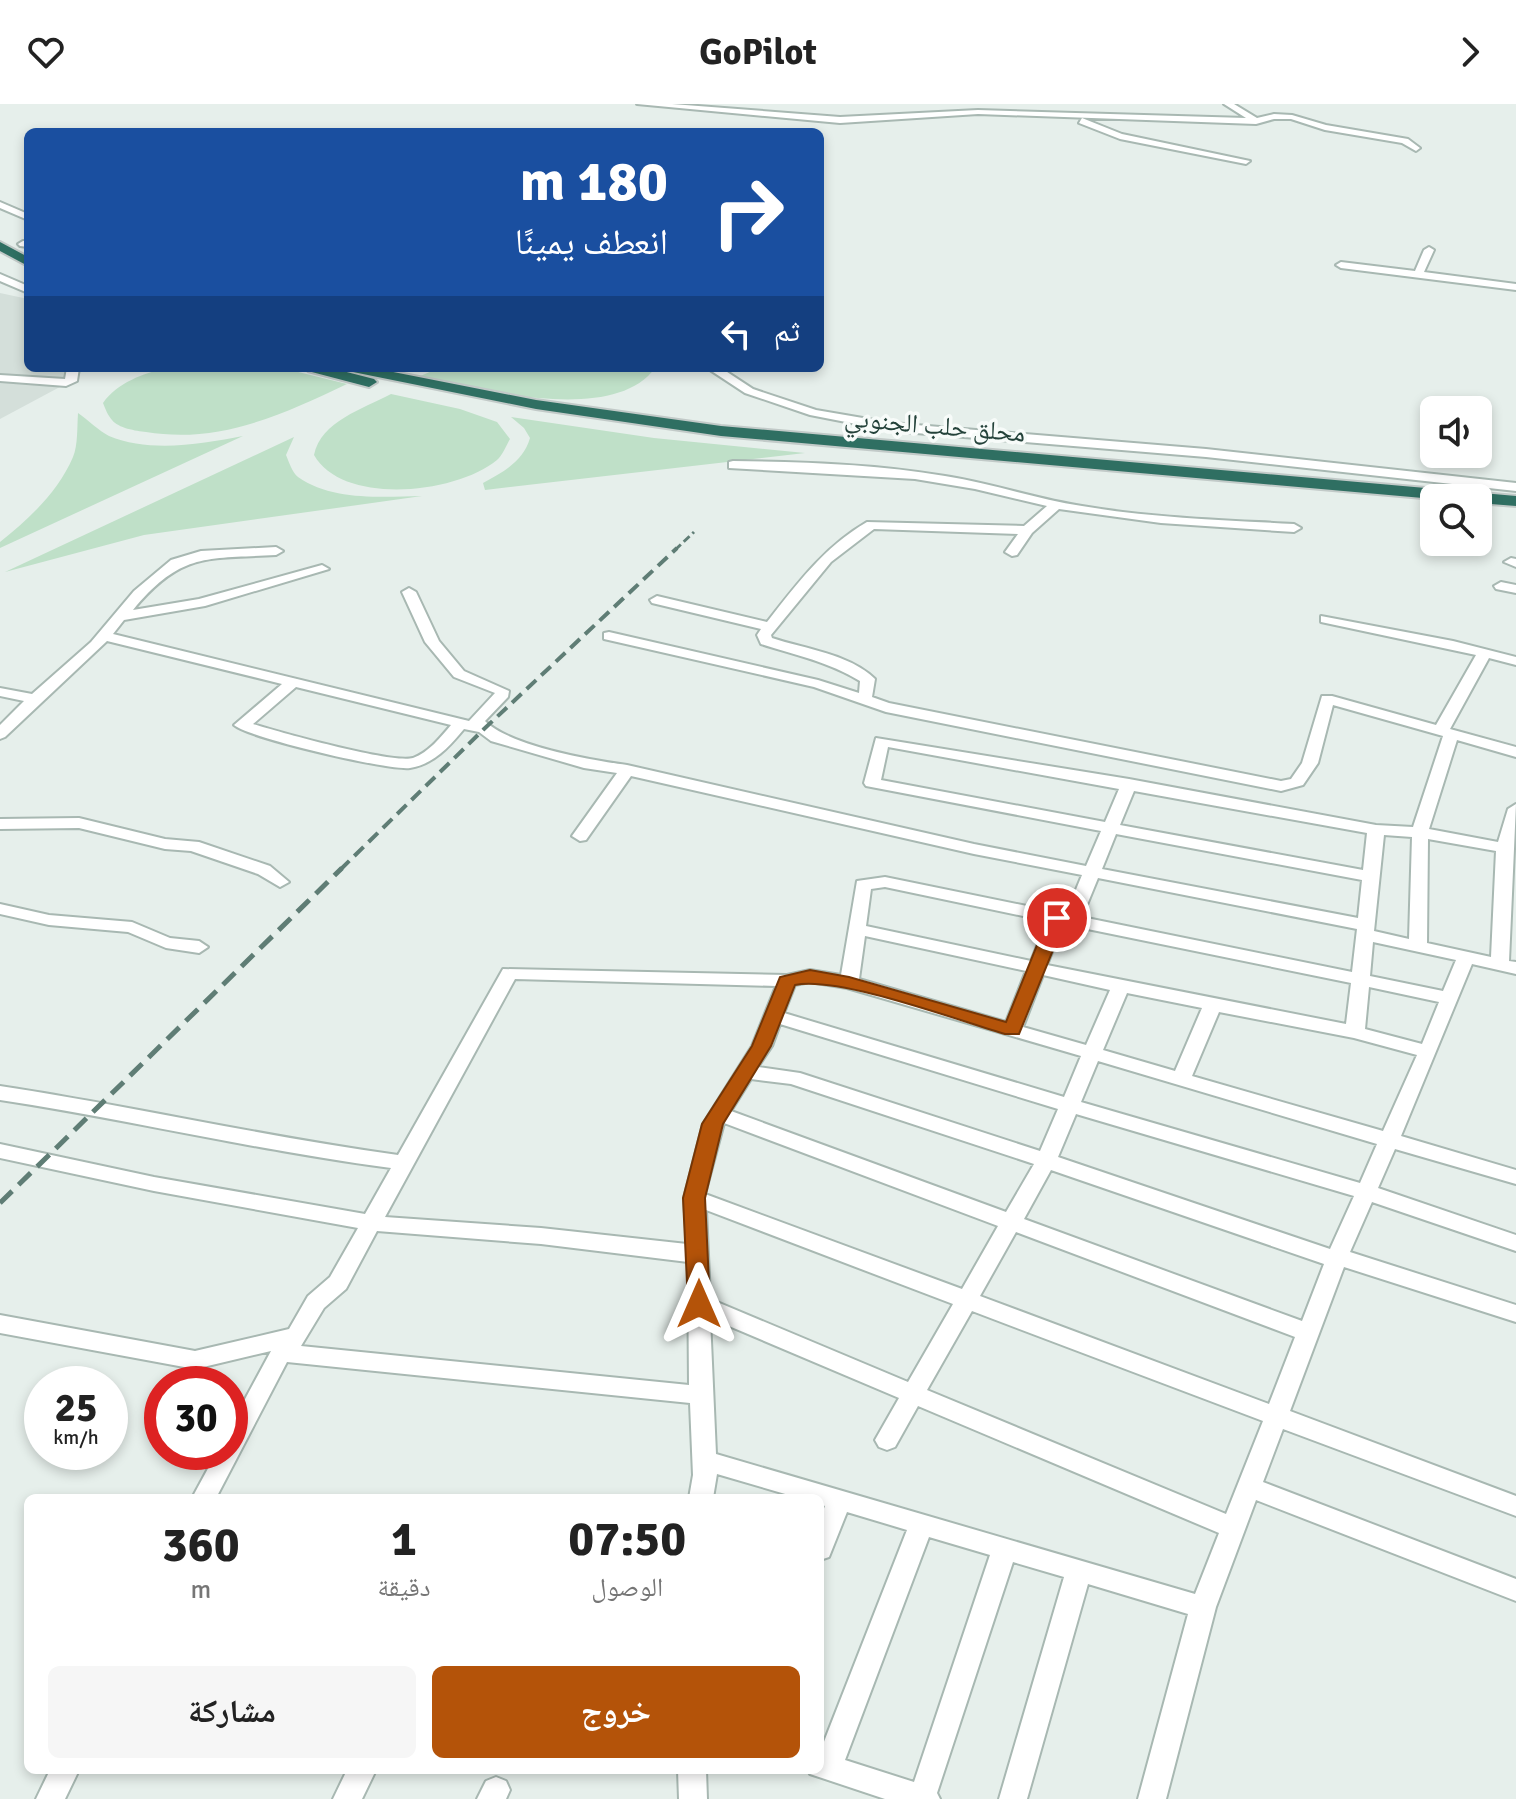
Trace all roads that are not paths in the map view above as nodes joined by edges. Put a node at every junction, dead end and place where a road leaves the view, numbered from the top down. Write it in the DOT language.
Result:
graph roads {
  1 [pos="641,104"];
  2 [pos="1228,104"];
  3 [pos="1058,116"];
  4 [pos="1256,121"];
  5 [pos="1416,148"];
  6 [pos="1246,161"];
  7 [pos="0,205"];
  8 [pos="24,215"];
  9 [pos="0,231"];
  10 [pos="24,244"];
  11 [pos="0,246"];
  12 [pos="1429,250"];
  13 [pos="24,260"];
  14 [pos="1341,265"];
  15 [pos="1418,275"];
  16 [pos="0,277"];
  17 [pos="1516,287"];
  18 [pos="24,288"];
  19 [pos="72,372"];
  20 [pos="332,372"];
  21 [pos="371,372"];
  22 [pos="719,372"];
  23 [pos="0,378"];
  24 [pos="733,465"];
  25 [pos="1516,487"];
  26 [pos="1420,501"];
  27 [pos="1516,501"];
  28 [pos="1056,505"];
  29 [pos="1492,508"];
  30 [pos="1516,511"];
  31 [pos="1294,528"];
  32 [pos="1027,530"];
  33 [pos="276,551"];
  34 [pos="1012,552"];
  35 [pos="322,569"];
  36 [pos="409,592"];
  37 [pos="657,600"];
  38 [pos="118,617"];
  39 [pos="1326,619"];
  40 [pos="770,627"];
  41 [pos="103,636"];
  42 [pos="609,636"];
  43 [pos="1484,654"];
  44 [pos="1516,661"];
  45 [pos="292,683"];
  46 [pos="0,692"];
  47 [pos="35,699"];
  48 [pos="861,699"];
  49 [pos="461,723"];
  50 [pos="484,729"];
  51 [pos="1446,731"];
  52 [pos="0,734"];
  53 [pos="1516,752"];
  54 [pos="627,770"];
  55 [pos="1129,784"];
  56 [pos="1516,809"];
  57 [pos="0,824"];
  58 [pos="1111,827"];
  59 [pos="1376,830"];
  60 [pos="1420,832"];
  61 [pos="580,836"];
  62 [pos="1509,850"];
  63 [pos="1092,874"];
  64 [pos="1371,877"];
  65 [pos="280,882"];
  66 [pos="0,909"];
  67 [pos="1065,919"];
  68 [pos="857,929"];
  69 [pos="1367,930"];
  70 [pos="1418,944"];
  71 [pos="199,947"];
  72 [pos="1465,959"];
  73 [pos="1508,966"];
  74 [pos="1035,968"];
  75 [pos="1362,980"];
  76 [pos="787,981"];
  77 [pos="849,982"];
  78 [pos="1121,986"];
  79 [pos="1450,998"];
  80 [pos="1213,1005"];
  81 [pos="773,1016"];
  82 [pos="1012,1030"];
  83 [pos="1355,1032"];
  84 [pos="1428,1052"];
  85 [pos="1092,1053"];
  86 [pos="747,1072"];
  87 [pos="1181,1078"];
  88 [pos="0,1093"];
  89 [pos="1070,1107"];
  90 [pos="720,1114"];
  91 [pos="1389,1138"];
  92 [pos="0,1151"];
  93 [pos="1046,1161"];
  94 [pos="405,1163"];
  95 [pos="1516,1177"];
  96 [pos="1367,1192"];
  97 [pos="694,1198"];
  98 [pos="1011,1222"];
  99 [pos="372,1223"];
  100 [pos="1516,1243"];
  101 [pos="699,1258"];
  102 [pos="1337,1258"];
  103 [pos="968,1302"];
  104 [pos="699,1304"];
  105 [pos="1516,1314"];
  106 [pos="0,1324"];
  107 [pos="1309,1333"];
  108 [pos="288,1345"];
  109 [pos="914,1394"];
  110 [pos="701,1395"];
  111 [pos="1276,1416"];
  112 [pos="248,1417"];
  113 [pos="887,1440"];
  114 [pos="704,1460"];
  115 [pos="219,1470"];
  116 [pos="1249,1487"];
  117 [pos="206,1494"];
  118 [pos="701,1494"];
  119 [pos="820,1494"];
  120 [pos="824,1495"];
  121 [pos="840,1500"];
  122 [pos="1516,1506"];
  123 [pos="922,1524"];
  124 [pos="1233,1528"];
  125 [pos="824,1539"];
  126 [pos="1005,1548"];
  127 [pos="1079,1570"];
  128 [pos="1516,1590"];
  129 [pos="1203,1607"];
  130 [pos="824,1766"];
  131 [pos="63,1774"];
  132 [pos="360,1774"];
  133 [pos="692,1774"];
  134 [pos="924,1798"];
  135 [pos="50,1799"];
  136 [pos="347,1799"];
  137 [pos="693,1799"];
  138 [pos="1013,1799"];
  139 [pos="1152,1799"];
  1 -- 3 [label="street"];
  2 -- 4 [label="street"];
  3 -- 4 [label="street"];
  3 -- 6 [label="street"];
  4 -- 5 [label="street"];
  7 -- 8 [label="street"];
  9 -- 10 [label="highway"];
  11 -- 13 [label="highway"];
  12 -- 15 [label="street"];
  14 -- 15 [label="street"];
  15 -- 17 [label="street"];
  16 -- 18 [label="street"];
  19 -- 23 [label="street"];
  20 -- 26 [label="highway, محلق حلب الجنوبي"];
  21 -- 27 [label="highway, محلق حلب الجنوبي"];
  22 -- 25 [label="street"];
  24 -- 28 [label="street"];
  28 -- 31 [label="street"];
  28 -- 32 [label="street"];
  29 -- 30 [label="highway"];
  32 -- 34 [label="street"];
  32 -- 40 [label="street"];
  33 -- 38 [label="street"];
  35 -- 38 [label="street"];
  36 -- 50 [label="street"];
  37 -- 40 [label="street"];
  38 -- 41 [label="street"];
  39 -- 43 [label="street"];
  40 -- 48 [label="street"];
  41 -- 45 [label="street"];
  41 -- 47 [label="street"];
  42 -- 48 [label="street"];
  43 -- 44 [label="street"];
  43 -- 51 [label="street"];
  45 -- 49 [label="street"];
  45 -- 49 [label="street"];
  46 -- 47 [label="street"];
  47 -- 52 [label="street"];
  48 -- 51 [label="street"];
  49 -- 50 [label="street"];
  50 -- 54 [label="street"];
  51 -- 53 [label="street"];
  51 -- 60 [label="street"];
  54 -- 61 [label="street"];
  54 -- 63 [label="street"];
  55 -- 58 [label="street"];
  55 -- 58 [label="street"];
  55 -- 59 [label="street"];
  56 -- 62 [label="street"];
  57 -- 65 [label="street"];
  58 -- 63 [label="street"];
  58 -- 64 [label="street"];
  59 -- 60 [label="street"];
  59 -- 64 [label="street"];
  60 -- 62 [label="street"];
  60 -- 70 [label="street"];
  62 -- 73 [label="street"];
  63 -- 67 [label="street"];
  63 -- 69 [label="street"];
  64 -- 69 [label="street"];
  66 -- 71 [label="street"];
  67 -- 68 [label="street"];
  67 -- 74 [label="street"];
  67 -- 75 [label="street"];
  68 -- 74 [label="street"];
  68 -- 77 [label="street"];
  69 -- 70 [label="street"];
  69 -- 75 [label="street"];
  70 -- 72 [label="street"];
  72 -- 73 [label="street"];
  72 -- 79 [label="street"];
  74 -- 78 [label="street"];
  74 -- 82 [label="street"];
  75 -- 79 [label="street"];
  75 -- 83 [label="street"];
  76 -- 77 [label="street"];
  76 -- 81 [label="street"];
  76 -- 94 [label="street"];
  77 -- 82 [label="street"];
  78 -- 80 [label="street"];
  78 -- 85 [label="street"];
  79 -- 84 [label="street"];
  80 -- 83 [label="street"];
  80 -- 87 [label="street"];
  81 -- 86 [label="street"];
  81 -- 89 [label="street"];
  82 -- 85 [label="street"];
  83 -- 84 [label="street"];
  84 -- 91 [label="street"];
  85 -- 87 [label="street"];
  85 -- 89 [label="street"];
  86 -- 90 [label="street"];
  86 -- 93 [label="street"];
  87 -- 91 [label="street"];
  88 -- 94 [label="street"];
  89 -- 93 [label="street"];
  89 -- 96 [label="street"];
  90 -- 97 [label="street"];
  90 -- 98 [label="street"];
  91 -- 95 [label="street"];
  91 -- 96 [label="street"];
  92 -- 99 [label="street"];
  93 -- 98 [label="street"];
  93 -- 102 [label="street"];
  94 -- 99 [label="street"];
  96 -- 100 [label="street"];
  96 -- 102 [label="street"];
  97 -- 101 [label="street"];
  97 -- 103 [label="street"];
  98 -- 103 [label="street"];
  98 -- 107 [label="street"];
  99 -- 101 [label="street"];
  99 -- 108 [label="street"];
  101 -- 104 [label="street"];
  102 -- 105 [label="street"];
  102 -- 107 [label="street"];
  103 -- 109 [label="street"];
  103 -- 111 [label="street"];
  104 -- 109 [label="street"];
  104 -- 110 [label="street"];
  106 -- 108 [label="street"];
  107 -- 111 [label="street"];
  108 -- 110 [label="street"];
  108 -- 112 [label="street"];
  109 -- 113 [label="street"];
  109 -- 124 [label="street"];
  110 -- 114 [label="street"];
  111 -- 116 [label="street"];
  111 -- 122 [label="street"];
  114 -- 118 [label="street"];
  114 -- 119 [label="street"];
  115 -- 117 [label="street"];
  116 -- 124 [label="street"];
  116 -- 128 [label="street"];
  120 -- 121 [label="street"];
  121 -- 123 [label="street"];
  121 -- 125 [label="street"];
  123 -- 126 [label="street"];
  123 -- 130 [label="street"];
  124 -- 129 [label="street"];
  126 -- 127 [label="street"];
  126 -- 134 [label="street"];
  127 -- 129 [label="street"];
  127 -- 138 [label="street"];
  129 -- 139 [label="street"];
  130 -- 134 [label="street"];
  131 -- 135 [label="street"];
  132 -- 136 [label="street"];
  133 -- 137 [label="street"];
}
